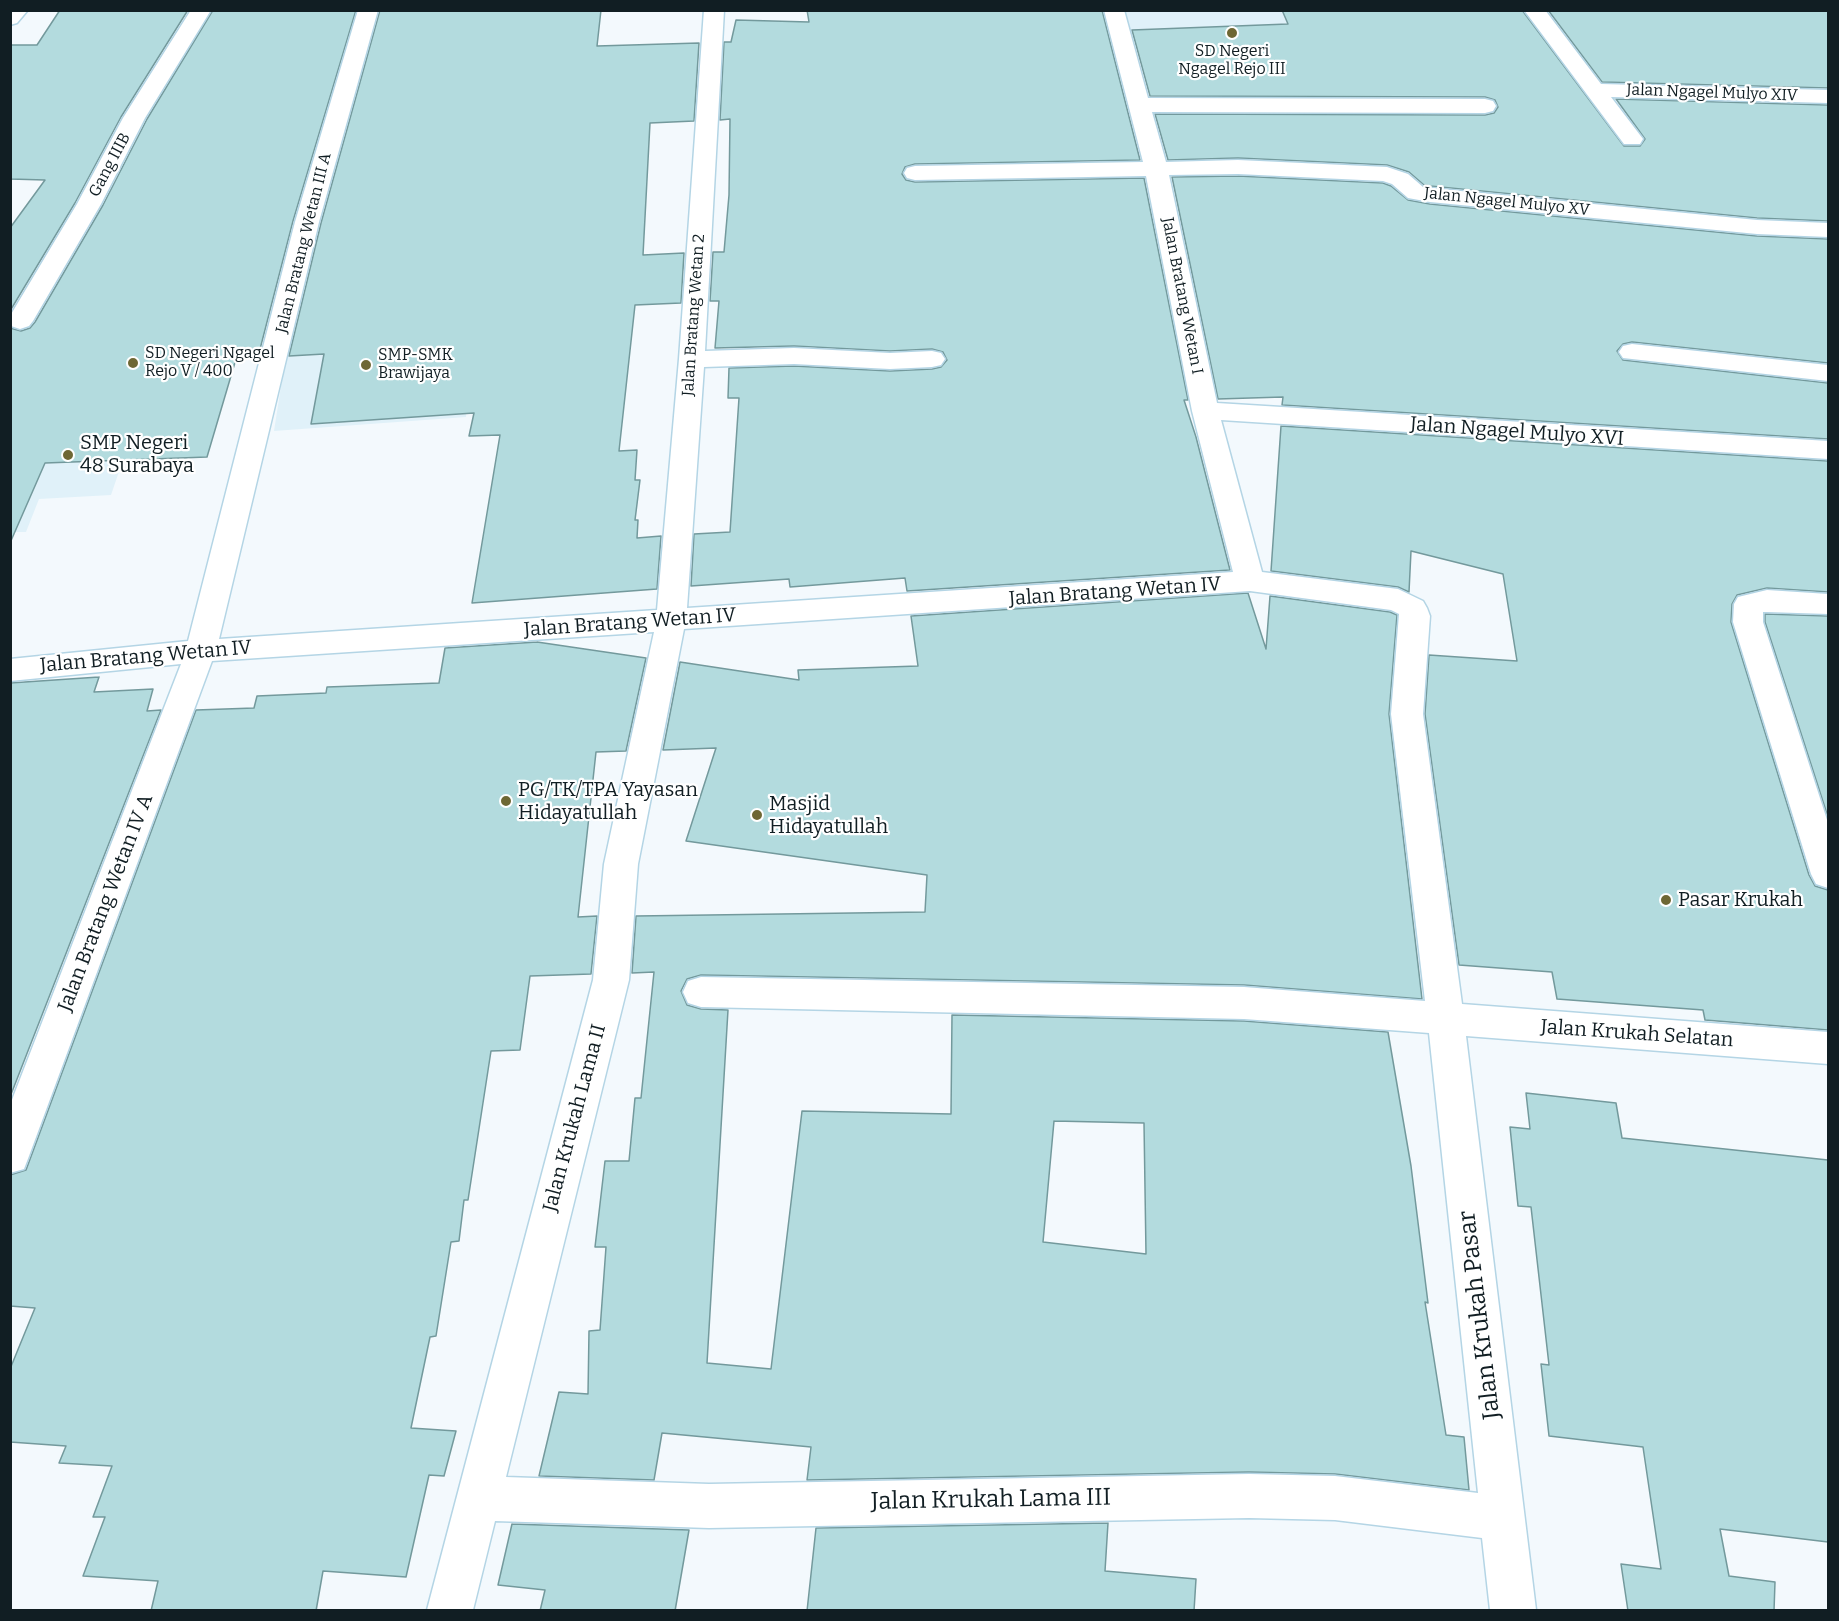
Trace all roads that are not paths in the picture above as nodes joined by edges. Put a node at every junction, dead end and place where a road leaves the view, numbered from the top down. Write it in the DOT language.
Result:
graph roads {
  1 [pos="18,10"];
  2 [pos="201,10"];
  3 [pos="368,10"];
  4 [pos="714,10"];
  5 [pos="1114,10"];
  6 [pos="1534,10"];
  7 [pos="10,19"];
  8 [pos="1596,90"];
  9 [pos="1828,97"];
  10 [pos="1140,105"];
  11 [pos="1485,106"];
  12 [pos="1632,139"];
  13 [pos="1156,168"];
  14 [pos="915,173"];
  15 [pos="1828,230"];
  16 [pos="20,321"];
  17 [pos="1632,352"];
  18 [pos="692,359"];
  19 [pos="932,359"];
  20 [pos="1828,373"];
  21 [pos="1205,411"];
  22 [pos="1828,450"];
  23 [pos="1250,581"];
  24 [pos="1828,604"];
  25 [pos="671,620"];
  26 [pos="201,651"];
  27 [pos="10,670"];
  28 [pos="1828,874"];
  29 [pos="701,992"];
  30 [pos="1446,1021"];
  31 [pos="1828,1048"];
  32 [pos="10,1156"];
  33 [pos="477,1498"];
  34 [pos="1504,1518"];
  35 [pos="450,1611"];
  36 [pos="1513,1611"];
  1 -- 7 [label="street"];
  2 -- 16 [label="street, Gang IIIB"];
  3 -- 26 [label="street, Jalan Bratang Wetan III A"];
  4 -- 18 [label="street, Jalan Bratang Wetan 2"];
  5 -- 10 [label="street, Jalan Bratang Wetan I"];
  6 -- 8 [label="street"];
  8 -- 9 [label="street, Jalan Ngagel Mulyo XIV"];
  8 -- 12 [label="street"];
  10 -- 11 [label="street"];
  10 -- 13 [label="street, Jalan Bratang Wetan I"];
  13 -- 14 [label="street, Jalan Ngagel Mulyo XV"];
  13 -- 15 [label="street, Jalan Ngagel Mulyo XV"];
  13 -- 21 [label="street, Jalan Bratang Wetan I"];
  17 -- 20 [label="street"];
  18 -- 19 [label="street"];
  18 -- 25 [label="street, Jalan Bratang Wetan 2"];
  21 -- 22 [label="street, Jalan Ngagel Mulyo XVI"];
  21 -- 23 [label="street, Jalan Bratang Wetan I"];
  23 -- 25 [label="street, Jalan Bratang Wetan IV"];
  23 -- 30 [label="street, Jalan Bratang Wetan IV"];
  24 -- 28 [label="street"];
  25 -- 26 [label="street, Jalan Bratang Wetan IV"];
  25 -- 33 [label="street, Jalan Krukah Lama II"];
  26 -- 27 [label="street, Jalan Bratang Wetan IV"];
  26 -- 32 [label="street, Jalan Bratang Wetan IV A"];
  29 -- 30 [label="street, Jalan Krukah Selatan"];
  30 -- 31 [label="street, Jalan Krukah Selatan"];
  30 -- 34 [label="street, Jalan Krukah Pasar"];
  33 -- 34 [label="street, Jalan Krukah Lama III"];
  33 -- 35 [label="street, Jalan Krukah Lama II"];
  34 -- 36 [label="street, Jalan Krukah Pasar"];
}
